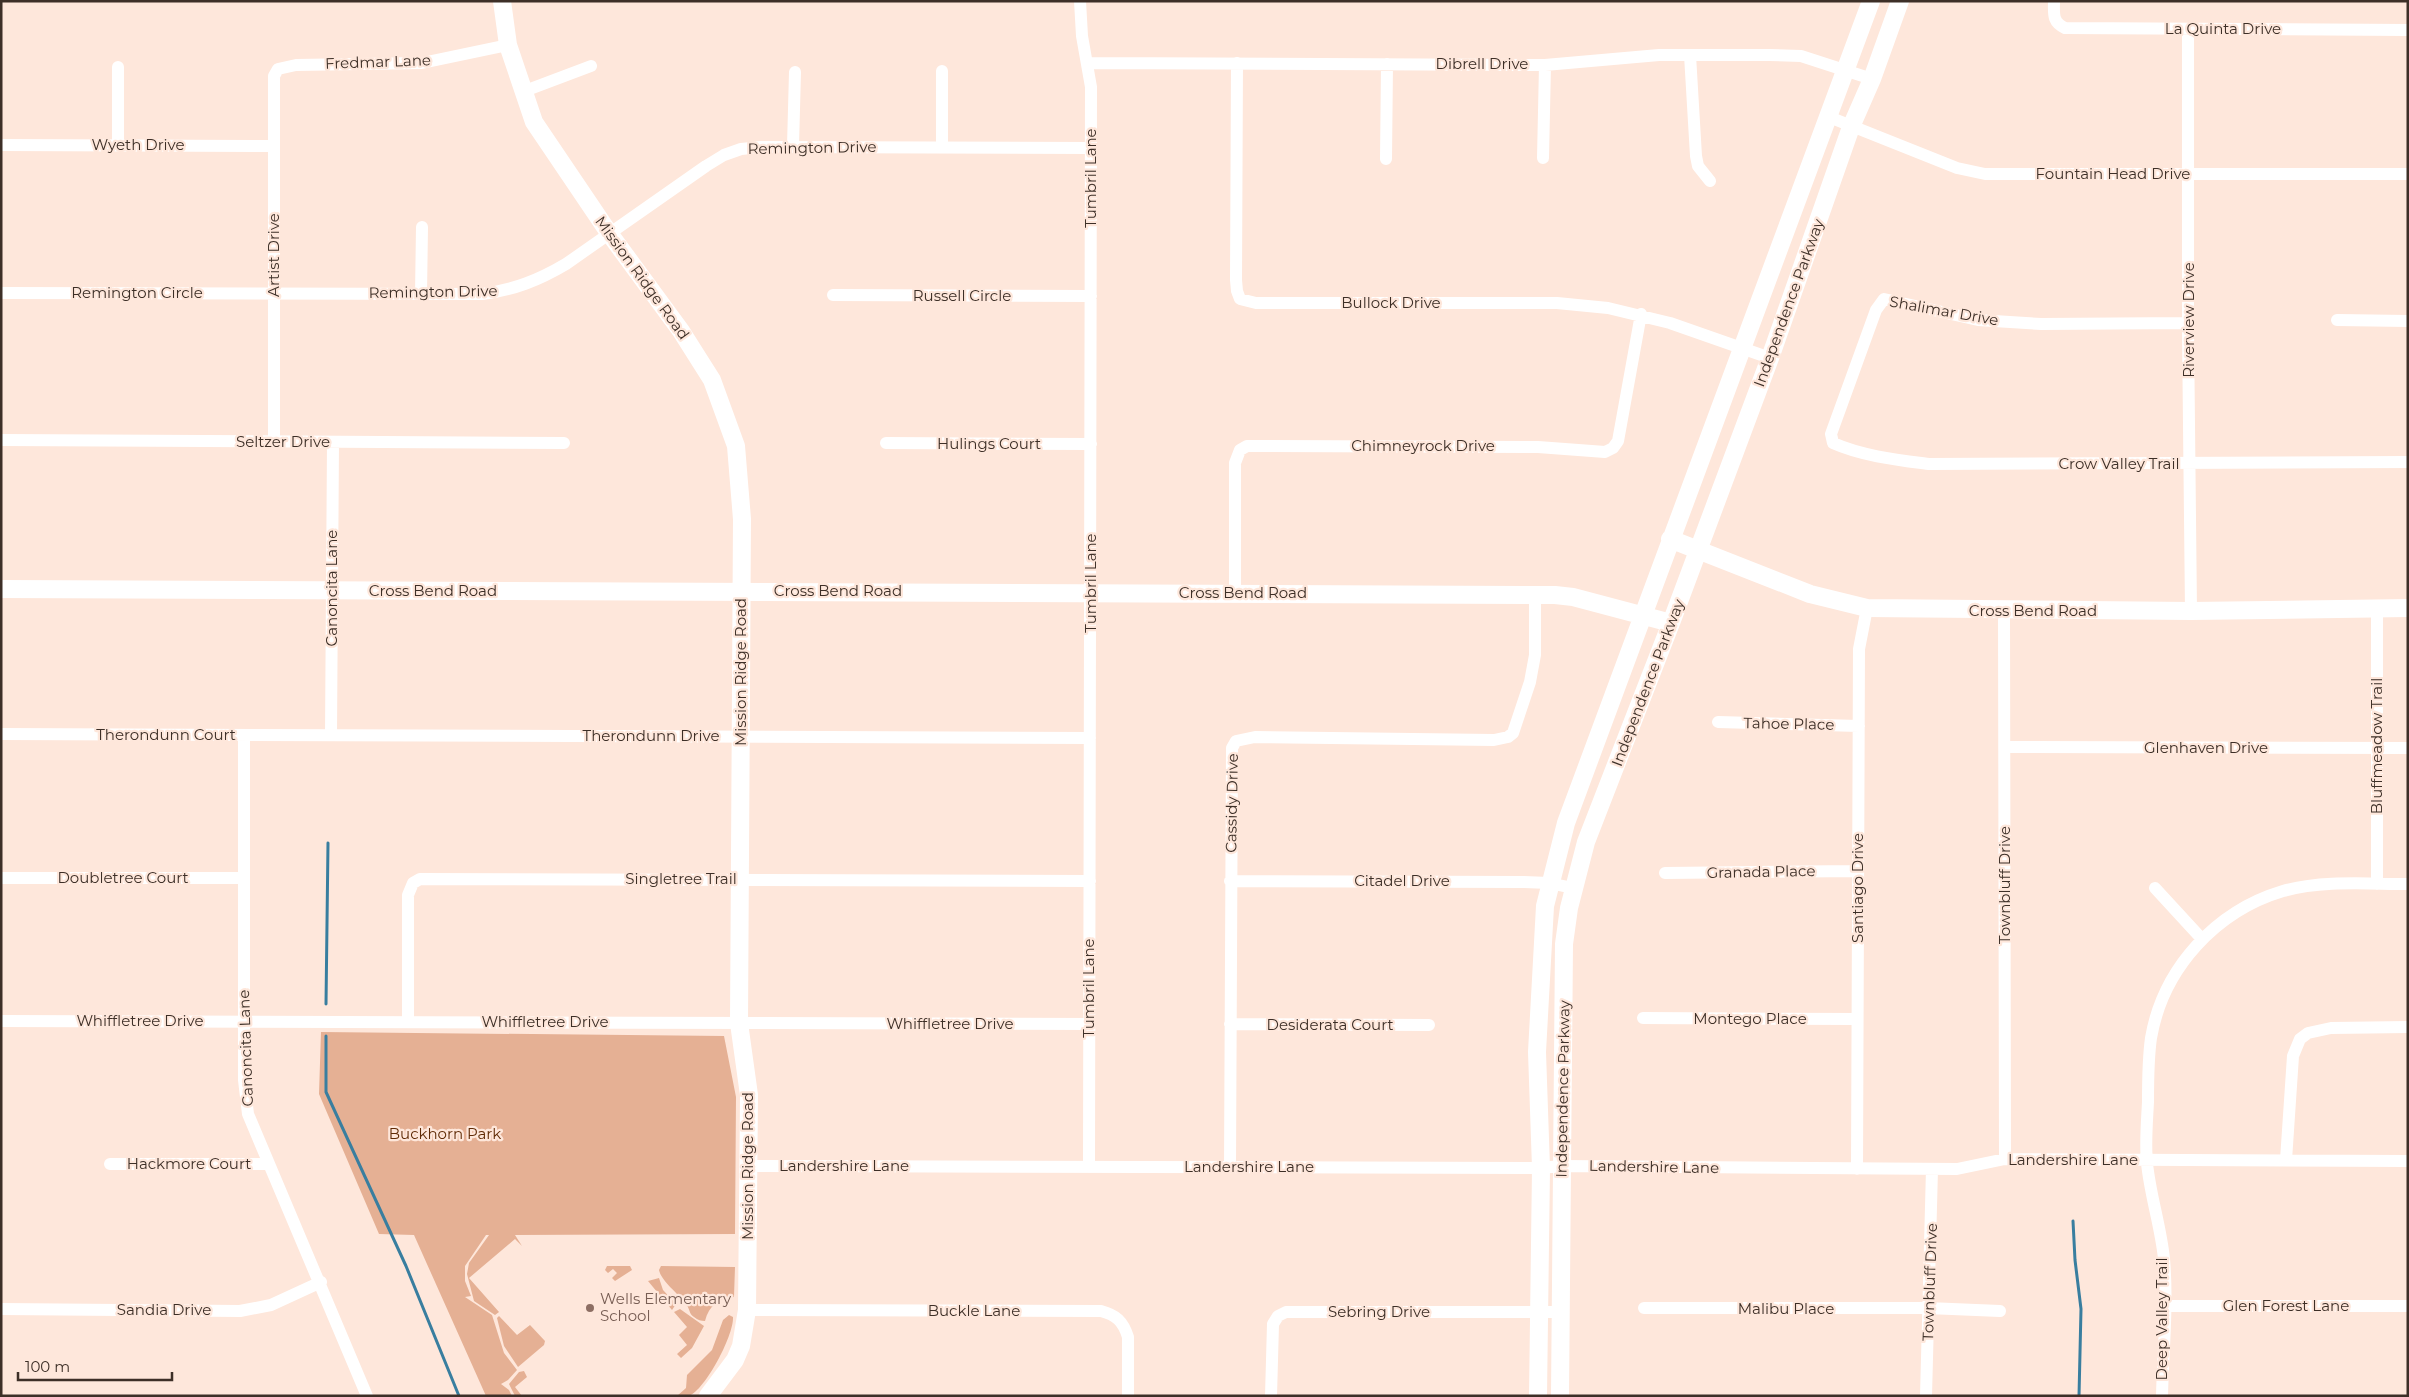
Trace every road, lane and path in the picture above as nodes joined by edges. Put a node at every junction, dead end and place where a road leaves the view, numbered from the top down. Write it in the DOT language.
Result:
graph roads {
  1 [pos="502,1"];
  2 [pos="1080,1"];
  3 [pos="1871,1"];
  4 [pos="1900,1"];
  5 [pos="2054,4"];
  6 [pos="2188,29"];
  7 [pos="2408,30"];
  8 [pos="508,45"];
  9 [pos="1690,56"];
  10 [pos="1088,63"];
  11 [pos="1237,64"];
  12 [pos="1386,64"];
  13 [pos="1545,64"];
  14 [pos="590,66"];
  15 [pos="118,67"];
  16 [pos="278,69"];
  17 [pos="1846,69"];
  18 [pos="942,71"];
  19 [pos="795,72"];
  20 [pos="1872,79"];
  21 [pos="522,92"];
  22 [pos="1829,117"];
  23 [pos="1851,126"];
  24 [pos="1,144"];
  25 [pos="118,144"];
  26 [pos="274,146"];
  27 [pos="793,146"];
  28 [pos="942,147"];
  29 [pos="1091,148"];
  30 [pos="1543,158"];
  31 [pos="1386,159"];
  32 [pos="2189,174"];
  33 [pos="2408,174"];
  34 [pos="1710,181"];
  35 [pos="422,227"];
  36 [pos="609,233"];
  37 [pos="1,293"];
  38 [pos="274,294"];
  39 [pos="421,294"];
  40 [pos="833,295"];
  41 [pos="1091,296"];
  42 [pos="1640,314"];
  43 [pos="2337,320"];
  44 [pos="2408,321"];
  45 [pos="2189,323"];
  46 [pos="1742,347"];
  47 [pos="1770,358"];
  48 [pos="1,440"];
  49 [pos="274,442"];
  50 [pos="333,442"];
  51 [pos="564,443"];
  52 [pos="886,443"];
  53 [pos="1833,443"];
  54 [pos="1091,444"];
  55 [pos="2408,462"];
  56 [pos="2190,464"];
  57 [pos="1670,539"];
  58 [pos="1698,550"];
  59 [pos="1,589"];
  60 [pos="332,590"];
  61 [pos="741,590"];
  62 [pos="1091,592"];
  63 [pos="1235,592"];
  64 [pos="1535,595"];
  65 [pos="1867,608"];
  66 [pos="2377,608"];
  67 [pos="2408,608"];
  68 [pos="2004,611"];
  69 [pos="2191,611"];
  70 [pos="1642,615"];
  71 [pos="1672,623"];
  72 [pos="1718,722"];
  73 [pos="1860,726"];
  74 [pos="1,734"];
  75 [pos="331,735"];
  76 [pos="244,736"];
  77 [pos="740,736"];
  78 [pos="1090,738"];
  79 [pos="2005,747"];
  80 [pos="2377,748"];
  81 [pos="2408,748"];
  82 [pos="1858,870"];
  83 [pos="1665,873"];
  84 [pos="1,878"];
  85 [pos="244,878"];
  86 [pos="740,879"];
  87 [pos="1090,881"];
  88 [pos="1230,881"];
  89 [pos="1549,883"];
  90 [pos="2377,884"];
  91 [pos="2408,884"];
  92 [pos="1573,888"];
  93 [pos="2155,888"];
  94 [pos="2201,938"];
  95 [pos="1643,1018"];
  96 [pos="1858,1019"];
  97 [pos="1,1021"];
  98 [pos="244,1022"];
  99 [pos="408,1022"];
  100 [pos="739,1023"];
  101 [pos="1089,1024"];
  102 [pos="1230,1024"];
  103 [pos="1430,1025"];
  104 [pos="2408,1027"];
  105 [pos="2006,1159"];
  106 [pos="2147,1160"];
  107 [pos="2286,1160"];
  108 [pos="2408,1161"];
  109 [pos="110,1164"];
  110 [pos="268,1164"];
  111 [pos="749,1166"];
  112 [pos="1089,1166"];
  113 [pos="1562,1166"];
  114 [pos="1230,1167"];
  115 [pos="1541,1168"];
  116 [pos="1857,1169"];
  117 [pos="1932,1169"];
  118 [pos="321,1282"];
  119 [pos="2164,1306"];
  120 [pos="2408,1306"];
  121 [pos="1644,1308"];
  122 [pos="1928,1308"];
  123 [pos="1,1309"];
  124 [pos="747,1310"];
  125 [pos="2000,1311"];
  126 [pos="1539,1312"];
  127 [pos="1561,1312"];
  128 [pos="368,1396"];
  129 [pos="708,1396"];
  130 [pos="1128,1396"];
  131 [pos="1271,1396"];
  132 [pos="1538,1396"];
  133 [pos="1560,1396"];
  134 [pos="1926,1396"];
  135 [pos="2162,1396"];
  1 -- 8 [label="street, Mission Ridge Road"];
  2 -- 10 [label="street, Tumbril Lane"];
  3 -- 17 [label="street, Independence Parkway"];
  4 -- 20 [label="street, Independence Parkway"];
  5 -- 6 [label="street, La Quinta Drive"];
  6 -- 7 [label="street, La Quinta Drive"];
  6 -- 32 [label="street, Riverview Drive"];
  8 -- 16 [label="street, Fredmar Lane"];
  8 -- 21 [label="street, Mission Ridge Road"];
  9 -- 13 [label="street, Dibrell Drive"];
  9 -- 17 [label="street, Dibrell Drive"];
  9 -- 34 [label="street"];
  10 -- 11 [label="street, Dibrell Drive"];
  10 -- 29 [label="street, Tumbril Lane"];
  11 -- 12 [label="street, Dibrell Drive"];
  11 -- 42 [label="street, Bullock Drive"];
  12 -- 13 [label="street, Dibrell Drive"];
  12 -- 31 [label="street"];
  13 -- 30 [label="street"];
  14 -- 21 [label="street"];
  15 -- 25 [label="street"];
  16 -- 26 [label="street, Artist Drive"];
  17 -- 20 [label="street, Dibrell Drive"];
  17 -- 22 [label="street, Independence Parkway"];
  18 -- 28 [label="street"];
  19 -- 27 [label="street"];
  20 -- 23 [label="street, Independence Parkway"];
  21 -- 36 [label="street, Mission Ridge Road"];
  22 -- 23 [label="street, Fountain Head Drive"];
  22 -- 46 [label="street, Independence Parkway"];
  23 -- 32 [label="street, Fountain Head Drive"];
  23 -- 47 [label="street, Independence Parkway"];
  24 -- 25 [label="street, Wyeth Drive"];
  25 -- 26 [label="street, Wyeth Drive"];
  26 -- 38 [label="street, Artist Drive"];
  27 -- 28 [label="street, Remington Drive"];
  27 -- 36 [label="street, Remington Drive"];
  28 -- 29 [label="street, Remington Drive"];
  29 -- 41 [label="street, Tumbril Lane"];
  32 -- 33 [label="street, Fountain Head Drive"];
  32 -- 45 [label="street, Riverview Drive"];
  35 -- 39 [label="street"];
  36 -- 39 [label="street, Remington Drive"];
  36 -- 61 [label="street, Mission Ridge Road"];
  37 -- 38 [label="street, Remington Circle"];
  38 -- 39 [label="street, Remington Drive"];
  38 -- 49 [label="street, Artist Drive"];
  40 -- 41 [label="street, Russell Circle"];
  41 -- 54 [label="street, Tumbril Lane"];
  42 -- 46 [label="street, Bullock Drive"];
  42 -- 63 [label="street, Chimneyrock Drive"];
  43 -- 44 [label="street"];
  45 -- 53 [label="street, Shalimar Drive"];
  45 -- 56 [label="street, Riverview Drive"];
  46 -- 47 [label="street, Bullock Drive"];
  46 -- 57 [label="street, Independence Parkway"];
  47 -- 58 [label="street, Independence Parkway"];
  48 -- 49 [label="street, Seltzer Drive"];
  49 -- 50 [label="street, Seltzer Drive"];
  50 -- 51 [label="street, Seltzer Drive"];
  50 -- 60 [label="street, Canoncita Lane"];
  52 -- 54 [label="street, Hulings Court"];
  53 -- 56 [label="street, Crow Valley Trail"];
  54 -- 62 [label="street, Tumbril Lane"];
  55 -- 56 [label="street, Crow Valley Trail"];
  56 -- 69 [label="street, Riverview Drive"];
  57 -- 58 [label="street, Cross Bend Road"];
  57 -- 70 [label="street, Independence Parkway"];
  58 -- 65 [label="street, Cross Bend Road"];
  58 -- 71 [label="street, Independence Parkway"];
  59 -- 60 [label="street, Cross Bend Road"];
  60 -- 61 [label="street, Cross Bend Road"];
  60 -- 75 [label="street, Canoncita Lane"];
  61 -- 62 [label="street, Cross Bend Road"];
  61 -- 77 [label="street, Mission Ridge Road"];
  62 -- 63 [label="street, Cross Bend Road"];
  62 -- 78 [label="street, Tumbril Lane"];
  63 -- 64 [label="street, Cross Bend Road"];
  64 -- 70 [label="street, Cross Bend Road"];
  64 -- 88 [label="street, Cassidy Drive"];
  65 -- 68 [label="street, Cross Bend Road"];
  65 -- 73 [label="street, Santiago Drive"];
  66 -- 67 [label="street, Cross Bend Road"];
  66 -- 69 [label="street, Cross Bend Road"];
  66 -- 80 [label="street, Bluffmeadow Trail"];
  68 -- 69 [label="street, Cross Bend Road"];
  68 -- 79 [label="street, Townbluff Drive"];
  70 -- 71 [label="street, Cross Bend Road"];
  70 -- 89 [label="street, Independence Parkway"];
  71 -- 92 [label="street, Independence Parkway"];
  72 -- 73 [label="street, Tahoe Place"];
  73 -- 82 [label="street, Santiago Drive"];
  74 -- 76 [label="street, Therondunn Court"];
  75 -- 76 [label="street, Therondunn Court"];
  75 -- 77 [label="street, Therondunn Drive"];
  76 -- 85 [label="street, Canoncita Lane"];
  77 -- 78 [label="street, Therondunn Drive"];
  77 -- 86 [label="street, Mission Ridge Road"];
  78 -- 87 [label="street, Tumbril Lane"];
  79 -- 80 [label="street, Glenhaven Drive"];
  79 -- 105 [label="street, Townbluff Drive"];
  80 -- 81 [label="street, Glenhaven Drive"];
  80 -- 90 [label="street, Bluffmeadow Trail"];
  82 -- 83 [label="street, Granada Place"];
  82 -- 96 [label="street, Santiago Drive"];
  84 -- 85 [label="street, Doubletree Court"];
  85 -- 98 [label="street, Canoncita Lane"];
  86 -- 87 [label="street, Singletree Trail"];
  86 -- 99 [label="street, Singletree Trail"];
  86 -- 100 [label="street, Mission Ridge Road"];
  87 -- 101 [label="street, Tumbril Lane"];
  88 -- 89 [label="street, Citadel Drive"];
  88 -- 102 [label="street, Cassidy Drive"];
  89 -- 92 [label="street, Citadel Drive"];
  89 -- 115 [label="street, Independence Parkway"];
  90 -- 91 [label="street, Deep Valley Trail"];
  90 -- 94 [label="street, Deep Valley Trail"];
  92 -- 113 [label="street, Independence Parkway"];
  93 -- 94 [label="street"];
  94 -- 106 [label="street, Deep Valley Trail"];
  95 -- 96 [label="street, Montego Place"];
  96 -- 116 [label="street, Santiago Drive"];
  97 -- 98 [label="street, Whiffletree Drive"];
  98 -- 99 [label="street, Whiffletree Drive"];
  98 -- 110 [label="street, Canoncita Lane"];
  99 -- 100 [label="street, Whiffletree Drive"];
  100 -- 101 [label="street, Whiffletree Drive"];
  100 -- 111 [label="street, Mission Ridge Road"];
  101 -- 112 [label="street, Tumbril Lane"];
  102 -- 103 [label="street, Desiderata Court"];
  102 -- 114 [label="street, Cassidy Drive"];
  104 -- 107 [label="street"];
  105 -- 106 [label="street, Landershire Lane"];
  105 -- 117 [label="street, Landershire Lane"];
  106 -- 107 [label="street, Landershire Lane"];
  106 -- 119 [label="street, Deep Valley Trail"];
  107 -- 108 [label="street, Landershire Lane"];
  109 -- 110 [label="street, Hackmore Court"];
  110 -- 118 [label="street, Canoncita Lane"];
  111 -- 112 [label="street, Landershire Lane"];
  111 -- 124 [label="street, Mission Ridge Road"];
  112 -- 114 [label="street, Landershire Lane"];
  113 -- 115 [label="street, Landershire Lane"];
  113 -- 116 [label="street, Landershire Lane"];
  113 -- 127 [label="street, Independence Parkway"];
  114 -- 115 [label="street, Landershire Lane"];
  115 -- 126 [label="street, Independence Parkway"];
  116 -- 117 [label="street, Landershire Lane"];
  117 -- 122 [label="street, Townbluff Drive"];
  118 -- 123 [label="street, Sandia Drive"];
  118 -- 128 [label="street, Canoncita Lane"];
  119 -- 120 [label="street, Glen Forest Lane"];
  119 -- 135 [label="street, Deep Valley Trail"];
  121 -- 122 [label="street, Malibu Place"];
  122 -- 125 [label="street, Malibu Place"];
  122 -- 134 [label="street, Townbluff Drive"];
  124 -- 129 [label="street, Mission Ridge Road"];
  124 -- 130 [label="street, Buckle Lane"];
  126 -- 127 [label="street, Sebring Drive"];
  126 -- 131 [label="street, Sebring Drive"];
  126 -- 132 [label="street, Independence Parkway"];
  127 -- 133 [label="street, Independence Parkway"];
}
